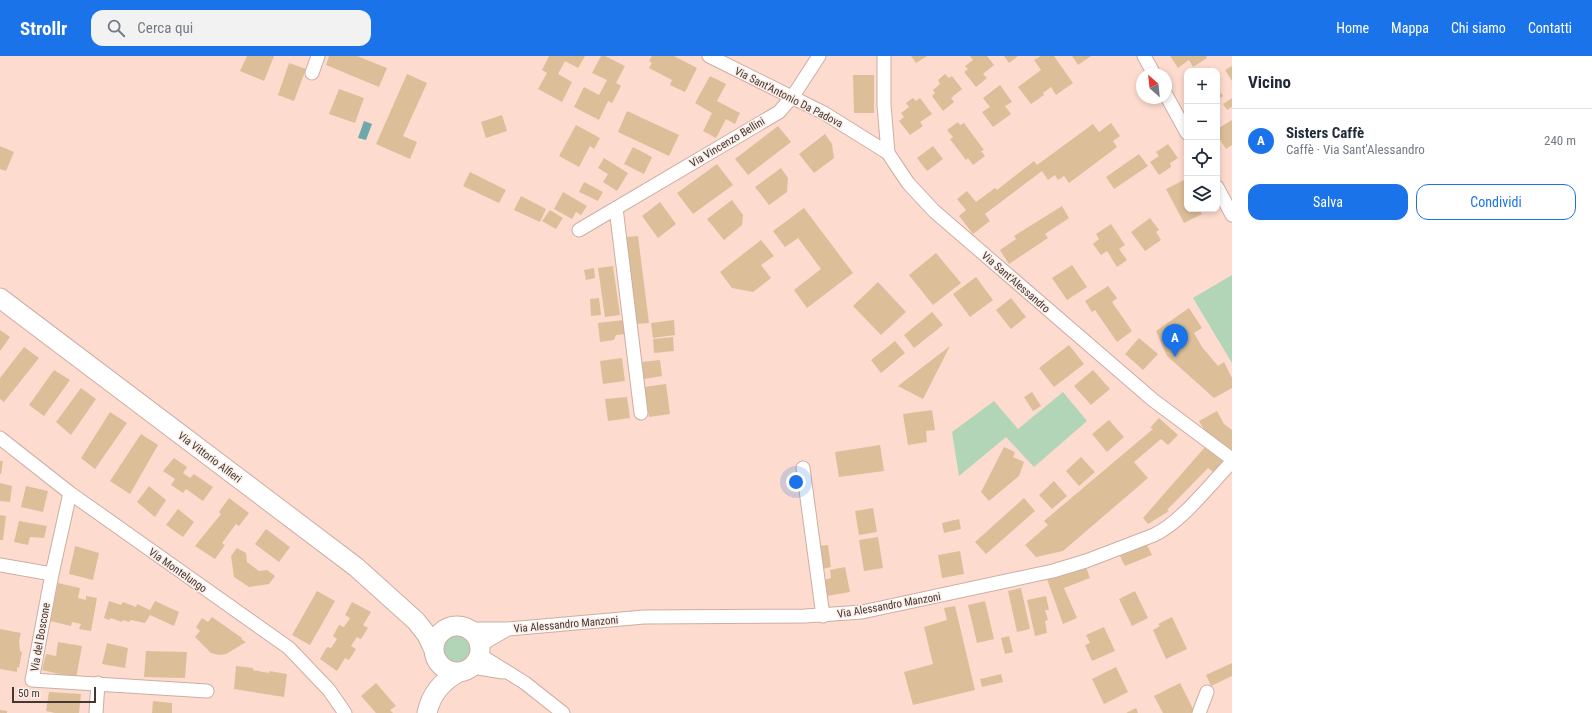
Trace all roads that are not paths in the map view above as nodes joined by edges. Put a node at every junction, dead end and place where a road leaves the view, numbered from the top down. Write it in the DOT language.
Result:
graph roads {
  1 [pos="318,56"];
  2 [pos="709,56"];
  3 [pos="819,56"];
  4 [pos="884,56"];
  5 [pos="1144,56"];
  6 [pos="1151,68"];
  7 [pos="312,73"];
  8 [pos="793,96"];
  9 [pos="1171,104"];
  10 [pos="1184,128"];
  11 [pos="888,153"];
  12 [pos="1220,193"];
  13 [pos="616,208"];
  14 [pos="1232,215"];
  15 [pos="579,230"];
  16 [pos="0,298"];
  17 [pos="641,413"];
  18 [pos="0,438"];
  19 [pos="1232,460"];
  20 [pos="803,468"];
  21 [pos="70,493"];
  22 [pos="0,565"];
  23 [pos="52,574"];
  24 [pos="823,616"];
  25 [pos="416,621"];
  26 [pos="470,629"];
  27 [pos="508,629"];
  28 [pos="443,631"];
  29 [pos="435,654"];
  30 [pos="473,660"];
  31 [pos="98,683"];
  32 [pos="207,691"];
  33 [pos="1207,692"];
  34 [pos="430,704"];
  35 [pos="96,713"];
  36 [pos="345,713"];
  37 [pos="563,713"];
  38 [pos="1199,713"];
  1 -- 7 [label="street"];
  2 -- 8 [label="street, Via Sant'Antonio Da Padova"];
  3 -- 8 [label="street, Via Vincenzo Bellini"];
  4 -- 11 [label="street, Via Sant'Alessandro"];
  5 -- 6 [label="street"];
  8 -- 11 [label="street, Via Sant'Antonio Da Padova"];
  8 -- 13 [label="street, Via Vincenzo Bellini"];
  9 -- 10 [label="street"];
  11 -- 19 [label="street, Via Sant'Alessandro"];
  12 -- 14 [label="street"];
  13 -- 15 [label="street, Via Vincenzo Bellini"];
  13 -- 17 [label="street"];
  16 -- 25 [label="street, Via Vittorio Alfieri"];
  18 -- 21 [label="street, Via Montelungo"];
  19 -- 24 [label="street, Via Alessandro Manzoni"];
  20 -- 24 [label="street"];
  21 -- 23 [label="street, Via del Boscone"];
  21 -- 36 [label="street, Via Montelungo"];
  22 -- 23 [label="street"];
  23 -- 31 [label="street, Via del Boscone"];
  24 -- 27 [label="street, Via Alessandro Manzoni"];
  25 -- 28 [label="street, Via Vittorio Alfieri"];
  25 -- 29 [label="street, Via Vittorio Alfieri"];
  26 -- 27 [label="street, Via Alessandro Manzoni"];
  26 -- 28 [label="street"];
  26 -- 30 [label="street"];
  27 -- 30 [label="street, Via Alessandro Manzoni"];
  28 -- 29 [label="street"];
  29 -- 30 [label="street"];
  29 -- 34 [label="street"];
  30 -- 34 [label="street"];
  30 -- 37 [label="street"];
  31 -- 32 [label="street, Via del Boscone"];
  31 -- 35 [label="street"];
  33 -- 38 [label="street"];
}
